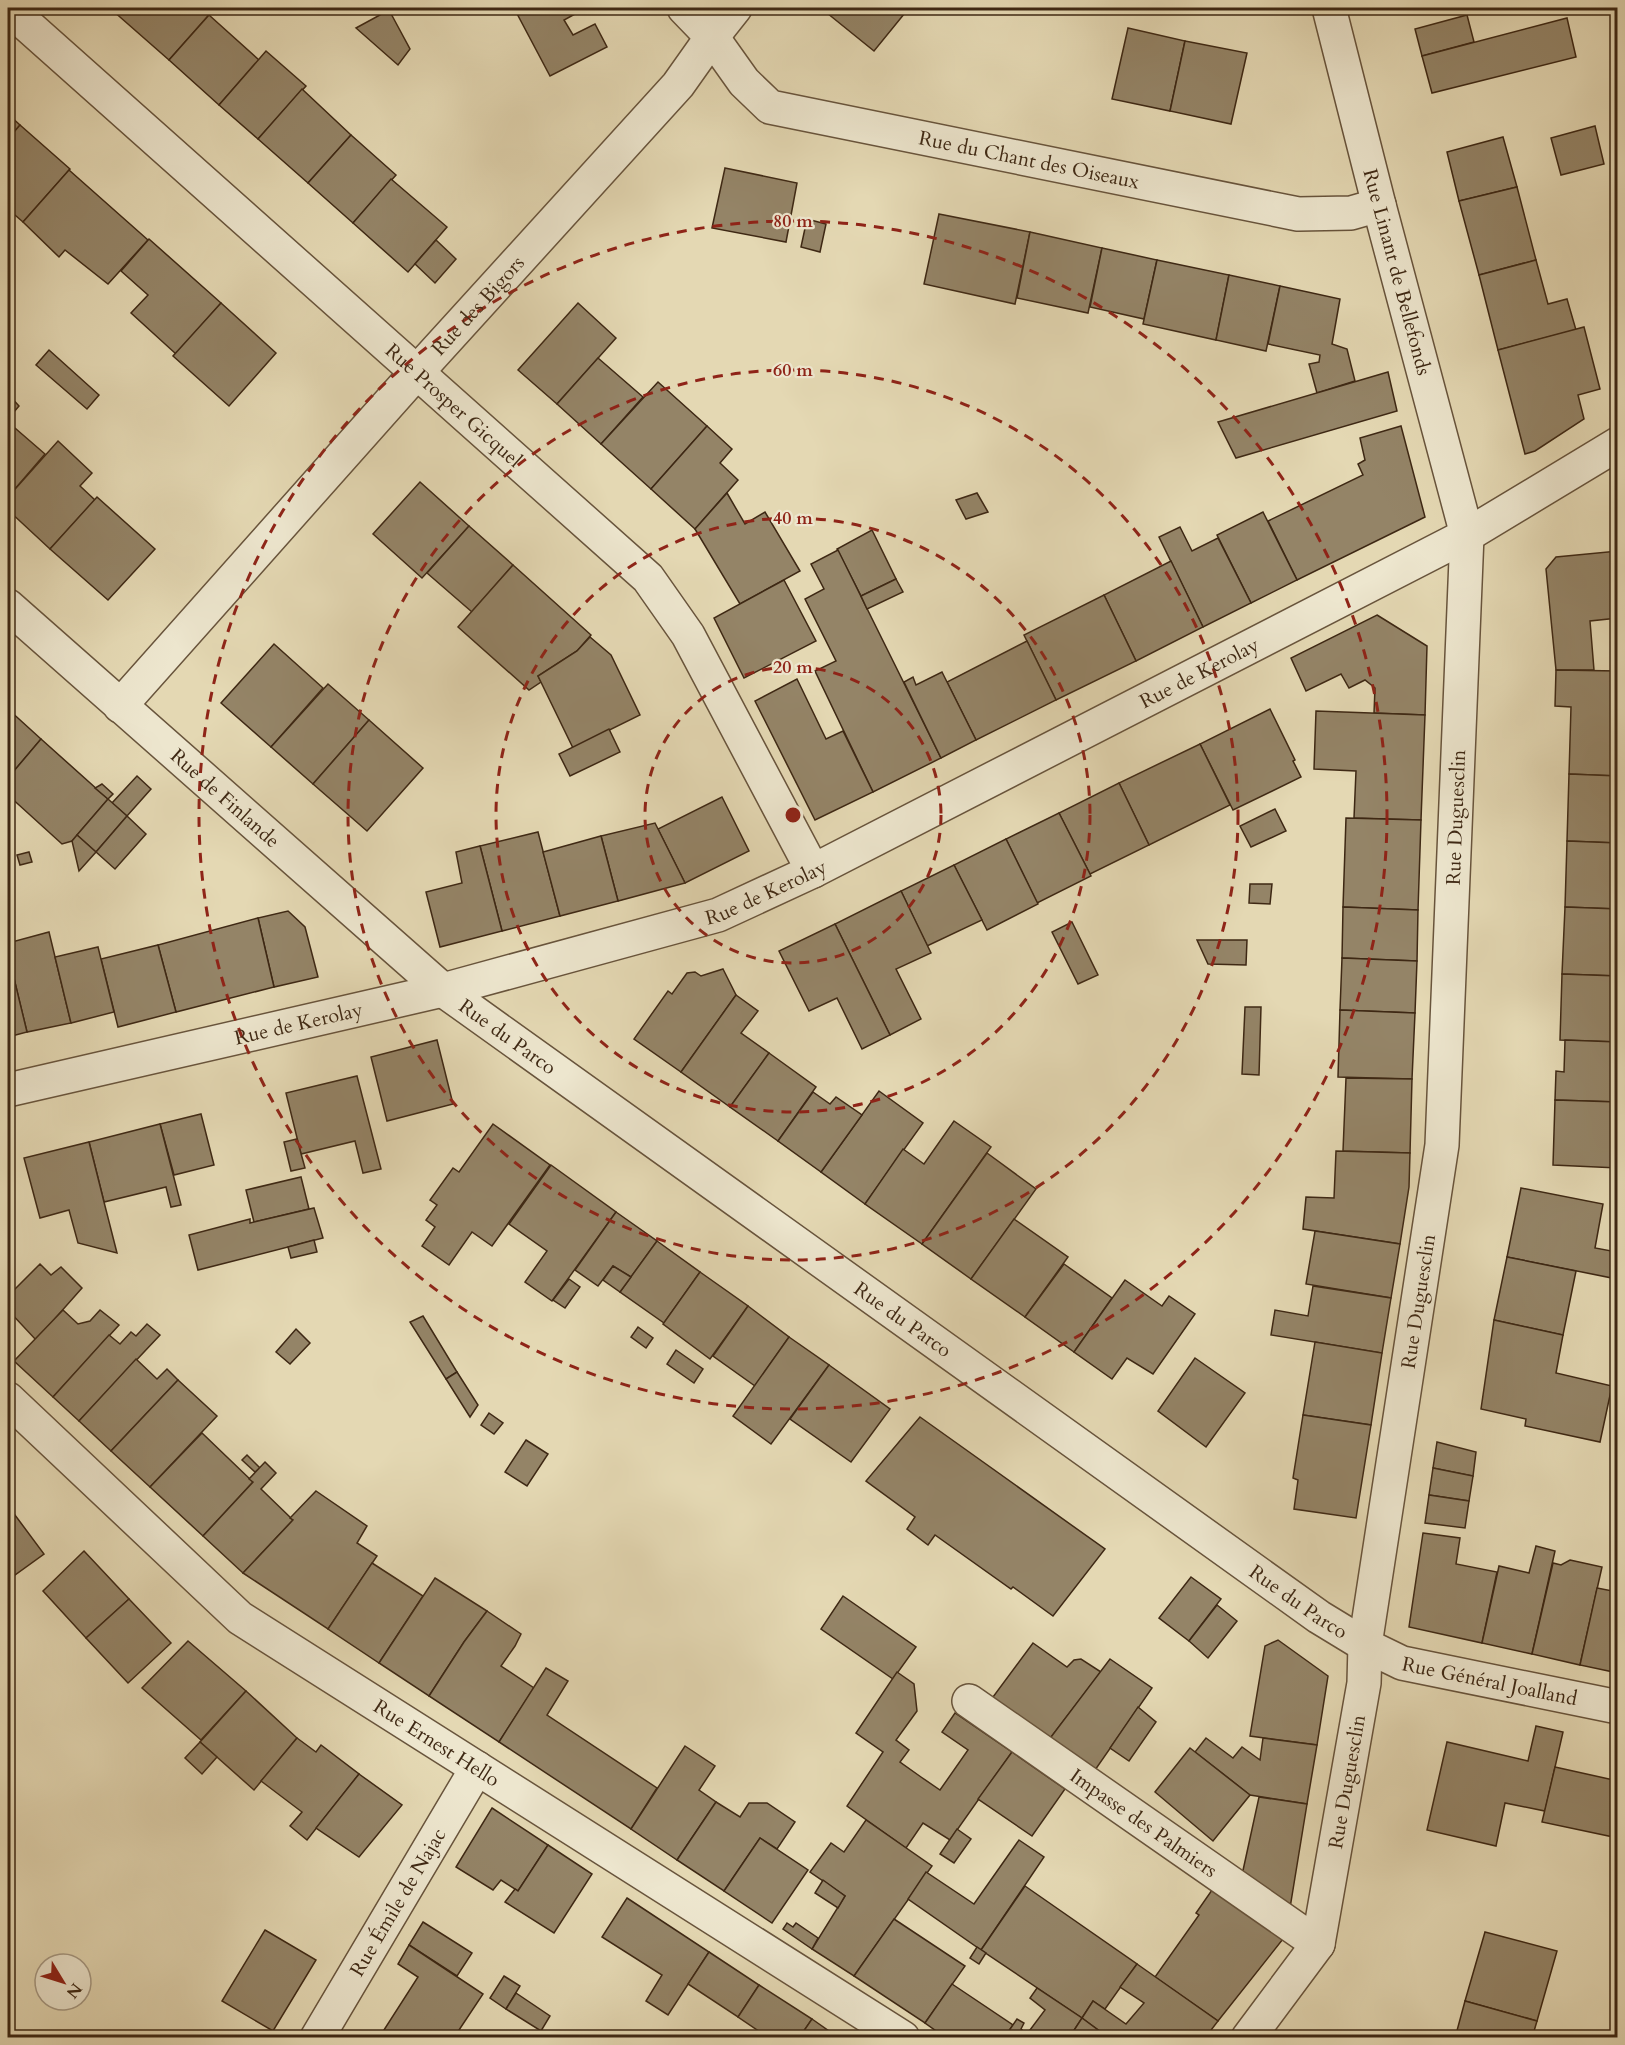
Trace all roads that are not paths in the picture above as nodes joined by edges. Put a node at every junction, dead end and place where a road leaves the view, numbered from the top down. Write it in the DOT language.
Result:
graph roads {
  1 [pos="8,8"];
  2 [pos="684,8"];
  3 [pos="735,8"];
  4 [pos="1329,8"];
  5 [pos="711,37"];
  6 [pos="1379,206"];
  7 [pos="417,372"];
  8 [pos="1617,444"];
  9 [pos="1467,535"];
  10 [pos="8,606"];
  11 [pos="120,706"];
  12 [pos="813,871"];
  13 [pos="443,990"];
  14 [pos="8,1090"];
  15 [pos="8,1399"];
  16 [pos="1365,1645"];
  17 [pos="969,1701"];
  18 [pos="1617,1707"];
  19 [pos="477,1768"];
  20 [pos="1318,1944"];
  21 [pos="317,2037"];
  22 [pos="903,2037"];
  23 [pos="1248,2037"];
  1 -- 7 [label="street, Rue Prosper Gicquel"];
  2 -- 5 [label="street, Rue du Chant des Oiseaux"];
  3 -- 5 [label="street, Rue des Bigors"];
  4 -- 6 [label="street, Rue Linant de Bellefonds"];
  5 -- 6 [label="street, Rue du Chant des Oiseaux"];
  5 -- 7 [label="street, Rue des Bigors"];
  6 -- 9 [label="street, Rue Linant de Bellefonds"];
  7 -- 11 [label="street, Rue des Bigors"];
  7 -- 12 [label="street, Rue Prosper Gicquel"];
  8 -- 9 [label="street, Rue de Kerolay"];
  9 -- 12 [label="street, Rue de Kerolay"];
  9 -- 16 [label="street, Rue Duguesclin"];
  10 -- 11 [label="street, Rue de Finlande"];
  11 -- 13 [label="street, Rue de Finlande"];
  12 -- 13 [label="street, Rue de Kerolay"];
  13 -- 14 [label="street, Rue de Kerolay"];
  13 -- 16 [label="street, Rue du Parco"];
  15 -- 19 [label="street, Rue Ernest Hello"];
  16 -- 18 [label="street, Rue Général Joalland"];
  16 -- 20 [label="street, Rue Duguesclin"];
  17 -- 20 [label="street, Impasse des Palmiers"];
  19 -- 21 [label="street, Rue Émile de Najac"];
  19 -- 22 [label="street, Rue Ernest Hello"];
  20 -- 23 [label="street, Rue Duguesclin"];
}
